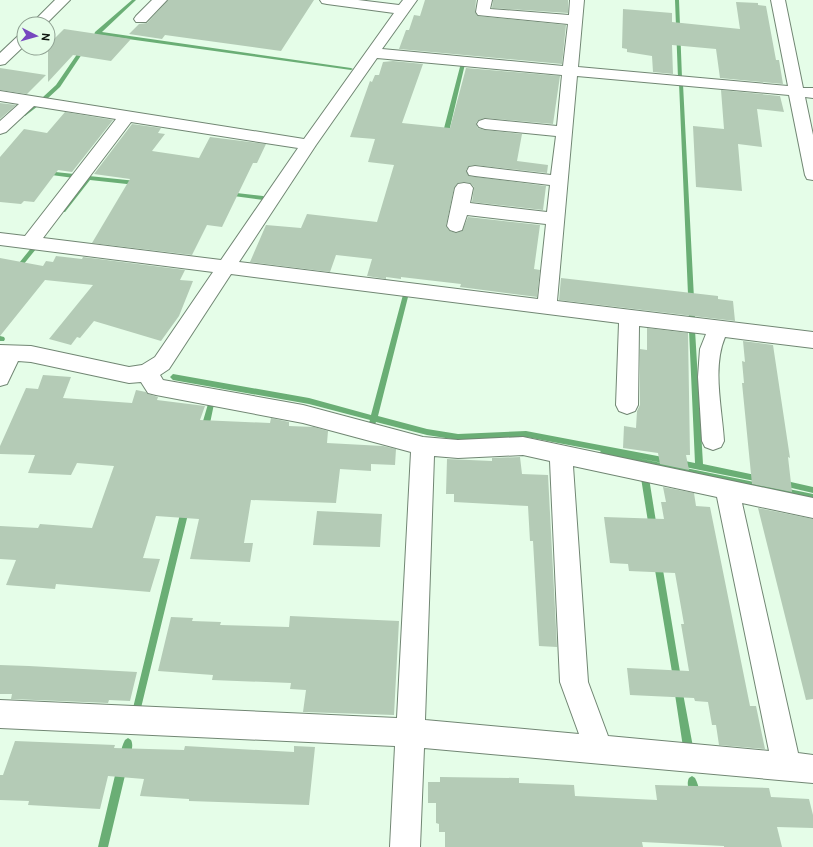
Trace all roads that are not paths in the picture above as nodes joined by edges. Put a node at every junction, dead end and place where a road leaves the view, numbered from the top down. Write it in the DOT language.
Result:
graph roads {
  1 [pos="63,0"];
  2 [pos="160,0"];
  3 [pos="327,0"];
  4 [pos="485,0"];
  5 [pos="577,0"];
  6 [pos="778,0"];
  7 [pos="383,3"];
  8 [pos="407,5"];
  9 [pos="46,16"];
  10 [pos="141,19"];
  11 [pos="575,20"];
  12 [pos="16,46"];
  13 [pos="373,53"];
  14 [pos="0,61"];
  15 [pos="570,71"];
  16 [pos="796,92"];
  17 [pos="813,94"];
  18 [pos="0,96"];
  19 [pos="31,101"];
  20 [pos="128,116"];
  21 [pos="485,124"];
  22 [pos="0,130"];
  23 [pos="564,132"];
  24 [pos="308,145"];
  25 [pos="475,171"];
  26 [pos="813,175"];
  27 [pos="559,180"];
  28 [pos="464,188"];
  29 [pos="460,208"];
  30 [pos="556,219"];
  31 [pos="456,226"];
  32 [pos="0,239"];
  33 [pos="29,242"];
  34 [pos="227,267"];
  35 [pos="547,307"];
  36 [pos="629,317"];
  37 [pos="719,328"];
  38 [pos="813,340"];
  39 [pos="6,354"];
  40 [pos="147,373"];
  41 [pos="0,378"];
  42 [pos="627,405"];
  43 [pos="713,441"];
  44 [pos="423,446"];
  45 [pos="561,454"];
  46 [pos="727,490"];
  47 [pos="813,508"];
  48 [pos="0,714"];
  49 [pos="409,733"];
  50 [pos="599,750"];
  51 [pos="800,768"];
  52 [pos="405,847"];
  1 -- 9 [label="street"];
  2 -- 10 [label="street"];
  3 -- 7 [label="street"];
  4 -- 11 [label="street"];
  5 -- 11 [label="street"];
  6 -- 16 [label="street"];
  7 -- 8 [label="street"];
  8 -- 13 [label="street"];
  11 -- 15 [label="street"];
  12 -- 14 [label="street"];
  13 -- 15 [label="street"];
  13 -- 24 [label="street"];
  15 -- 16 [label="street"];
  15 -- 23 [label="street"];
  16 -- 17 [label="street"];
  16 -- 26 [label="street"];
  18 -- 19 [label="street"];
  19 -- 20 [label="street"];
  19 -- 22 [label="street"];
  20 -- 24 [label="street"];
  20 -- 33 [label="street"];
  21 -- 23 [label="street"];
  23 -- 27 [label="street"];
  24 -- 34 [label="street"];
  25 -- 27 [label="street"];
  27 -- 30 [label="street"];
  28 -- 29 [label="street"];
  29 -- 30 [label="street"];
  29 -- 31 [label="street"];
  30 -- 35 [label="street"];
  32 -- 33 [label="street"];
  33 -- 34 [label="street"];
  34 -- 35 [label="street"];
  34 -- 40 [label="street"];
  35 -- 36 [label="street"];
  36 -- 37 [label="street"];
  36 -- 42 [label="street"];
  37 -- 38 [label="street"];
  37 -- 43 [label="street"];
  39 -- 40 [label="street"];
  39 -- 41 [label="street"];
  40 -- 44 [label="street"];
  44 -- 45 [label="street"];
  44 -- 49 [label="street"];
  45 -- 46 [label="street"];
  45 -- 50 [label="street"];
  46 -- 47 [label="street"];
  46 -- 51 [label="street"];
  48 -- 49 [label="street"];
  49 -- 50 [label="street"];
  49 -- 52 [label="street"];
  50 -- 51 [label="street"];
}
